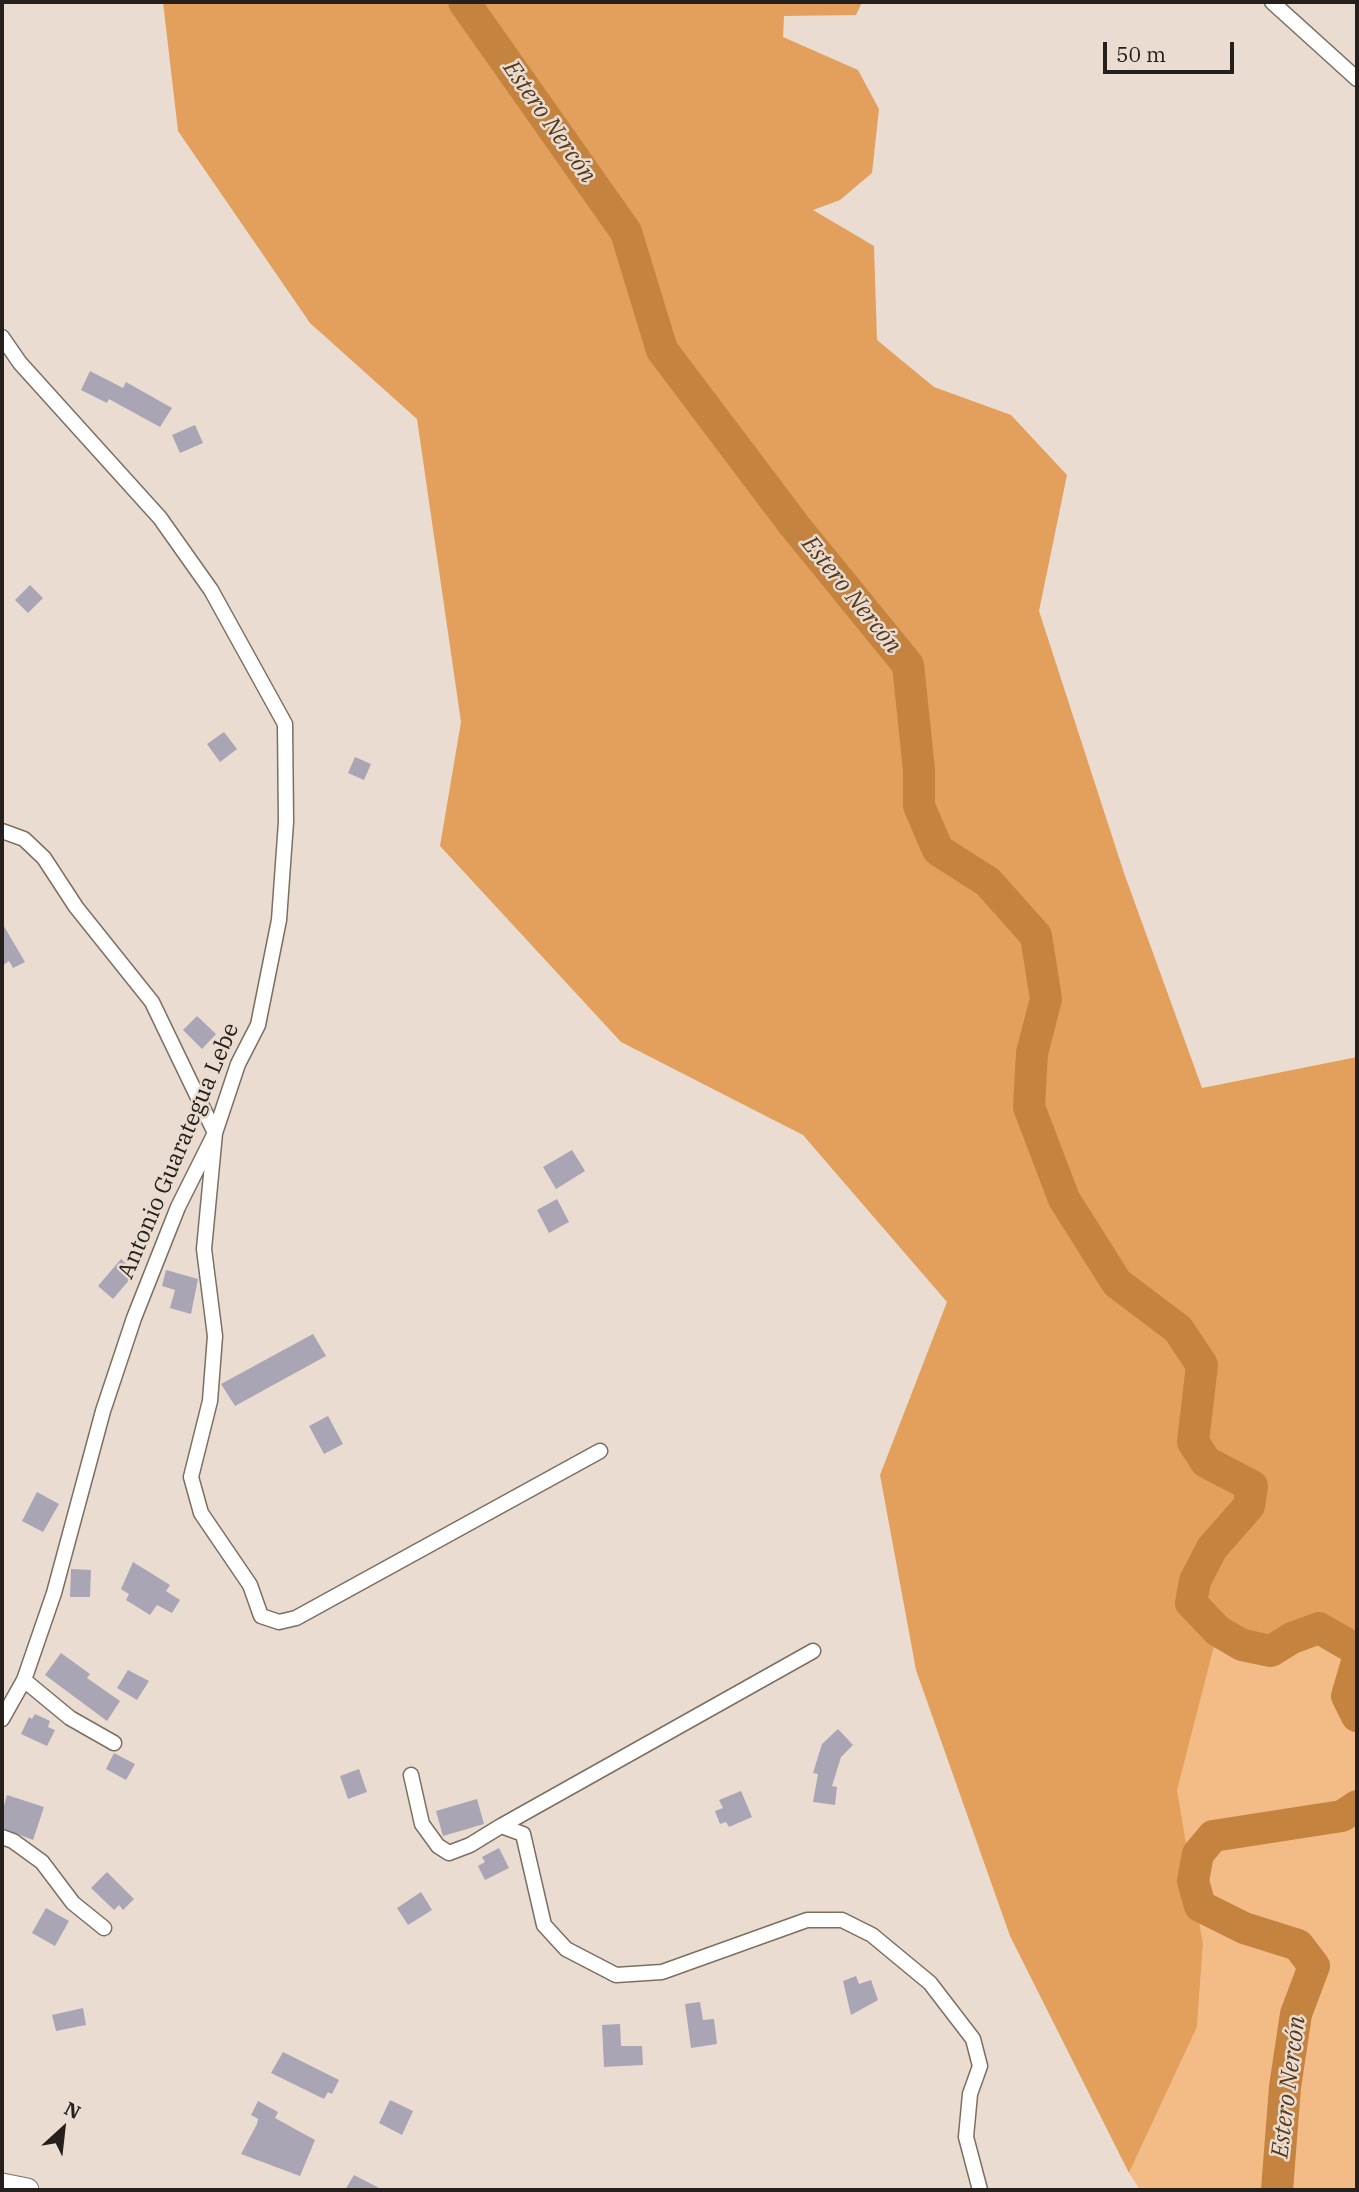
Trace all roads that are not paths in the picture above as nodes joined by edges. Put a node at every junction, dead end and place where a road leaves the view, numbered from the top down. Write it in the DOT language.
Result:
graph roads {
  1 [pos="1272,2"];
  2 [pos="1351,67"];
  3 [pos="1357,79"];
  4 [pos="2,337"];
  5 [pos="2,831"];
  6 [pos="215,1133"];
  7 [pos="600,1451"];
  8 [pos="813,1651"];
  9 [pos="24,1680"];
  10 [pos="2,1718"];
  11 [pos="114,1743"];
  12 [pos="411,1775"];
  13 [pos="501,1826"];
  14 [pos="2,1837"];
  15 [pos="104,1928"];
  16 [pos="2,2185"];
  17 [pos="27,2190"];
  18 [pos="980,2190"];
  1 -- 2 [label="street"];
  2 -- 3 [label="street"];
  4 -- 6 [label="street, Antonio Guarategua Lebe"];
  5 -- 6 [label="street"];
  6 -- 7 [label="street"];
  6 -- 9 [label="street, Antonio Guarategua Lebe"];
  8 -- 13 [label="street"];
  9 -- 10 [label="street, Antonio Guarategua Lebe"];
  9 -- 11 [label="street"];
  12 -- 13 [label="street"];
  13 -- 18 [label="street"];
  14 -- 15 [label="street"];
  16 -- 17 [label="highway"];
}
